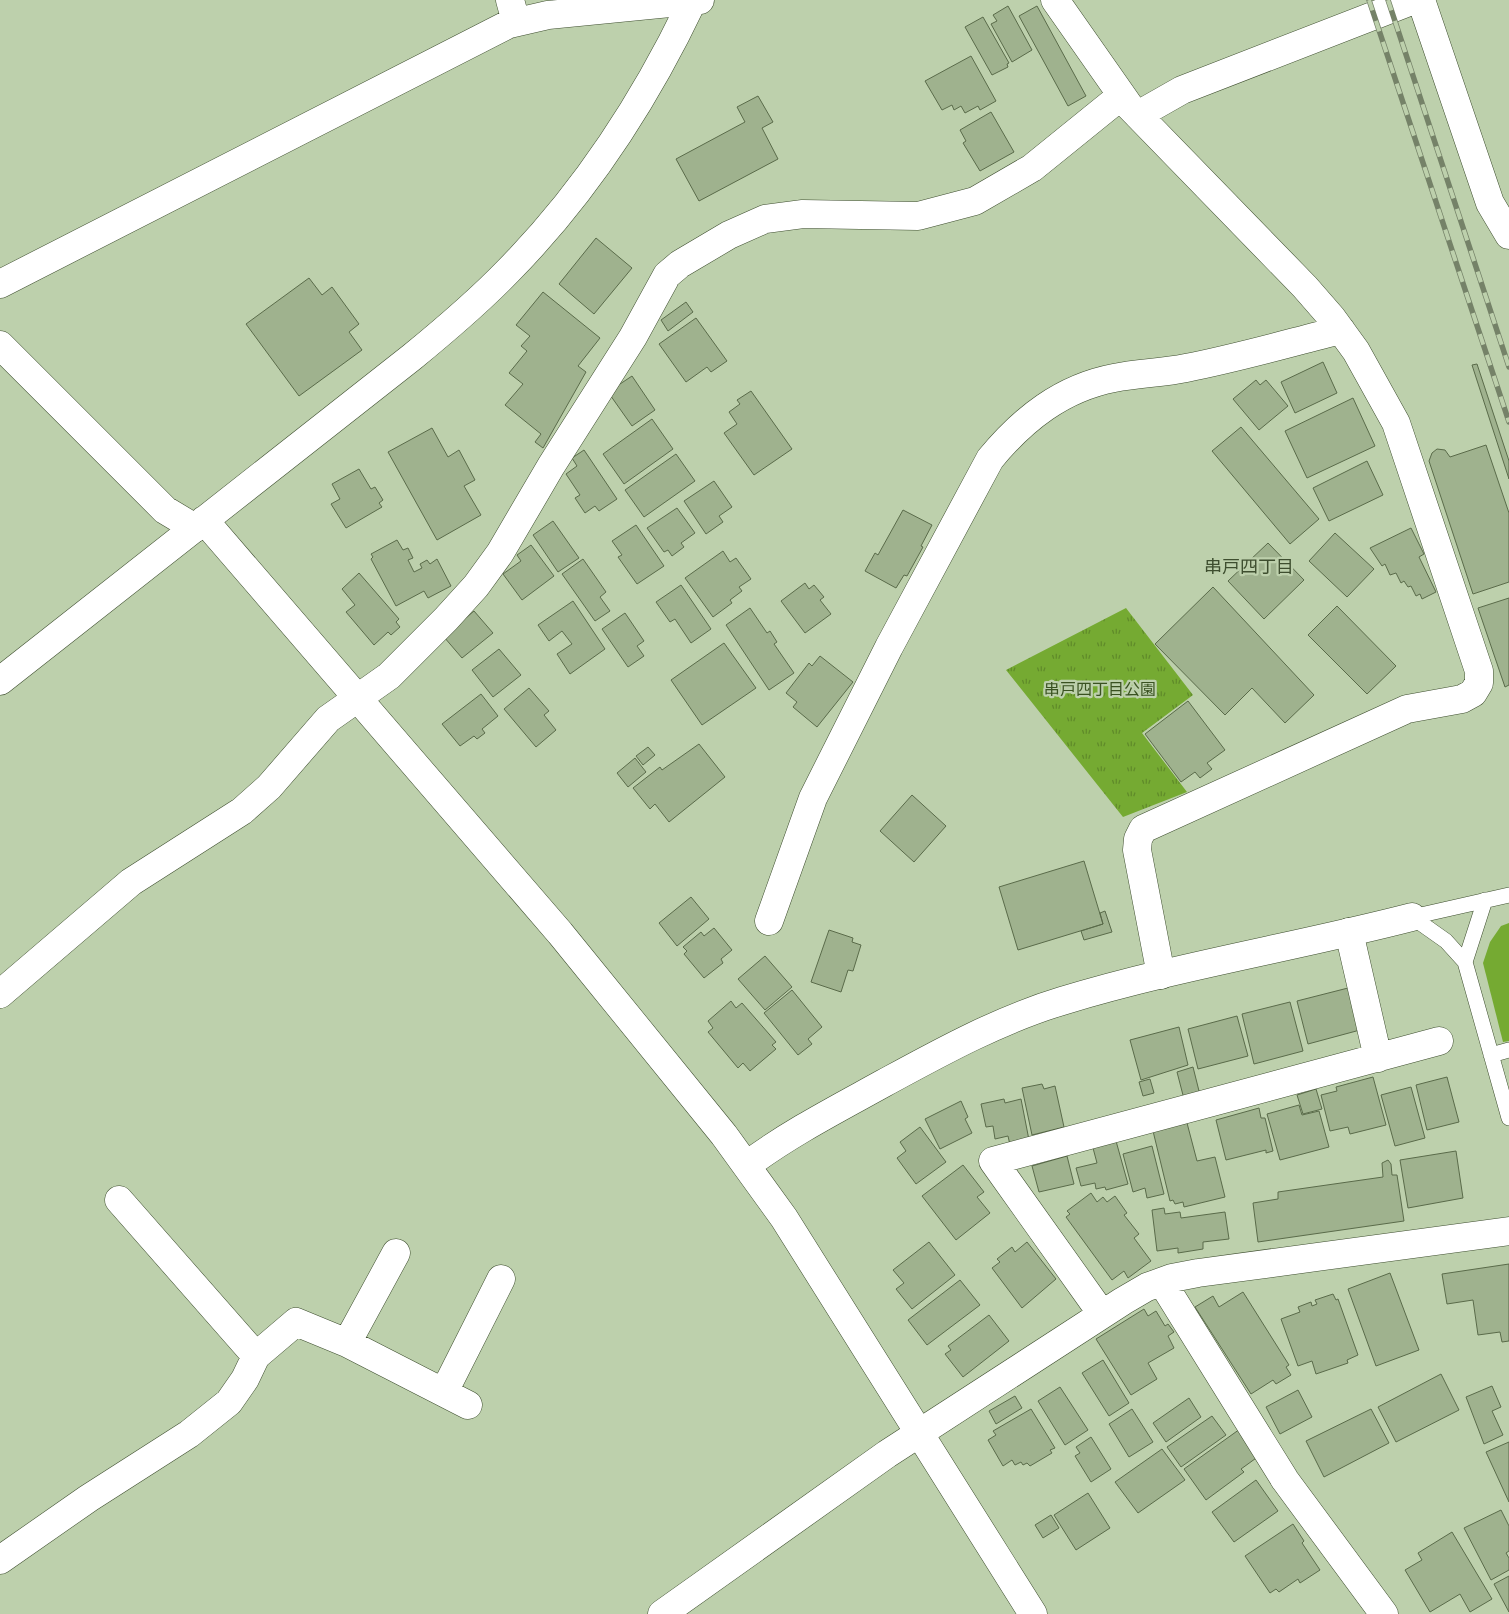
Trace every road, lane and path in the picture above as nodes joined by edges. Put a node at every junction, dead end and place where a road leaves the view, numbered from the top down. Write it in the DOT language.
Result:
graph roads {
  1 [pos="693,0"];
  2 [pos="700,0"];
  3 [pos="1055,0"];
  4 [pos="1414,0"];
  5 [pos="1421,0"];
  6 [pos="513,11"];
  7 [pos="1130,105"];
  8 [pos="1499,201"];
  9 [pos="1509,235"];
  10 [pos="0,284"];
  11 [pos="1341,330"];
  12 [pos="0,345"];
  13 [pos="199,524"];
  14 [pos="0,681"];
  15 [pos="360,698"];
  16 [pos="1509,895"];
  17 [pos="1485,900"];
  18 [pos="1412,917"];
  19 [pos="769,921"];
  20 [pos="1349,932"];
  21 [pos="1465,962"];
  22 [pos="1161,975"];
  23 [pos="0,994"];
  24 [pos="1438,1042"];
  25 [pos="1509,1050"];
  26 [pos="1491,1055"];
  27 [pos="1378,1058"];
  28 [pos="1509,1118"];
  29 [pos="747,1165"];
  30 [pos="119,1200"];
  31 [pos="1509,1231"];
  32 [pos="396,1254"];
  33 [pos="501,1279"];
  34 [pos="1162,1282"];
  35 [pos="1102,1314"];
  36 [pos="348,1343"];
  37 [pos="256,1356"];
  38 [pos="444,1392"];
  39 [pos="468,1405"];
  40 [pos="918,1434"];
  41 [pos="0,1560"];
  42 [pos="662,1614"];
  43 [pos="1033,1614"];
  44 [pos="1384,1614"];
  1 -- 2 [label="street"];
  1 -- 6 [label="street"];
  1 -- 13 [label="street"];
  3 -- 7 [label="street"];
  4 -- 7 [label="street"];
  5 -- 8 [label="street"];
  6 -- 10 [label="street"];
  7 -- 11 [label="street"];
  7 -- 15 [label="street"];
  8 -- 9 [label="street"];
  11 -- 19 [label="street"];
  11 -- 22 [label="street"];
  12 -- 13 [label="street"];
  13 -- 14 [label="street"];
  13 -- 15 [label="street"];
  15 -- 23 [label="street"];
  15 -- 29 [label="street"];
  16 -- 17 [label="lane"];
  17 -- 18 [label="lane"];
  17 -- 21 [label="lane"];
  18 -- 20 [label="street"];
  18 -- 21 [label="lane"];
  20 -- 22 [label="street"];
  20 -- 27 [label="street"];
  21 -- 26 [label="lane"];
  22 -- 29 [label="street"];
  24 -- 27 [label="street"];
  25 -- 26 [label="lane"];
  26 -- 28 [label="lane"];
  27 -- 35 [label="street"];
  29 -- 40 [label="street"];
  30 -- 37 [label="street"];
  31 -- 34 [label="street"];
  32 -- 36 [label="street"];
  33 -- 38 [label="street"];
  34 -- 35 [label="street"];
  34 -- 44 [label="street"];
  35 -- 40 [label="street"];
  36 -- 37 [label="street"];
  36 -- 38 [label="street"];
  37 -- 41 [label="street"];
  38 -- 39 [label="street"];
  40 -- 42 [label="street"];
  40 -- 43 [label="street"];
}
